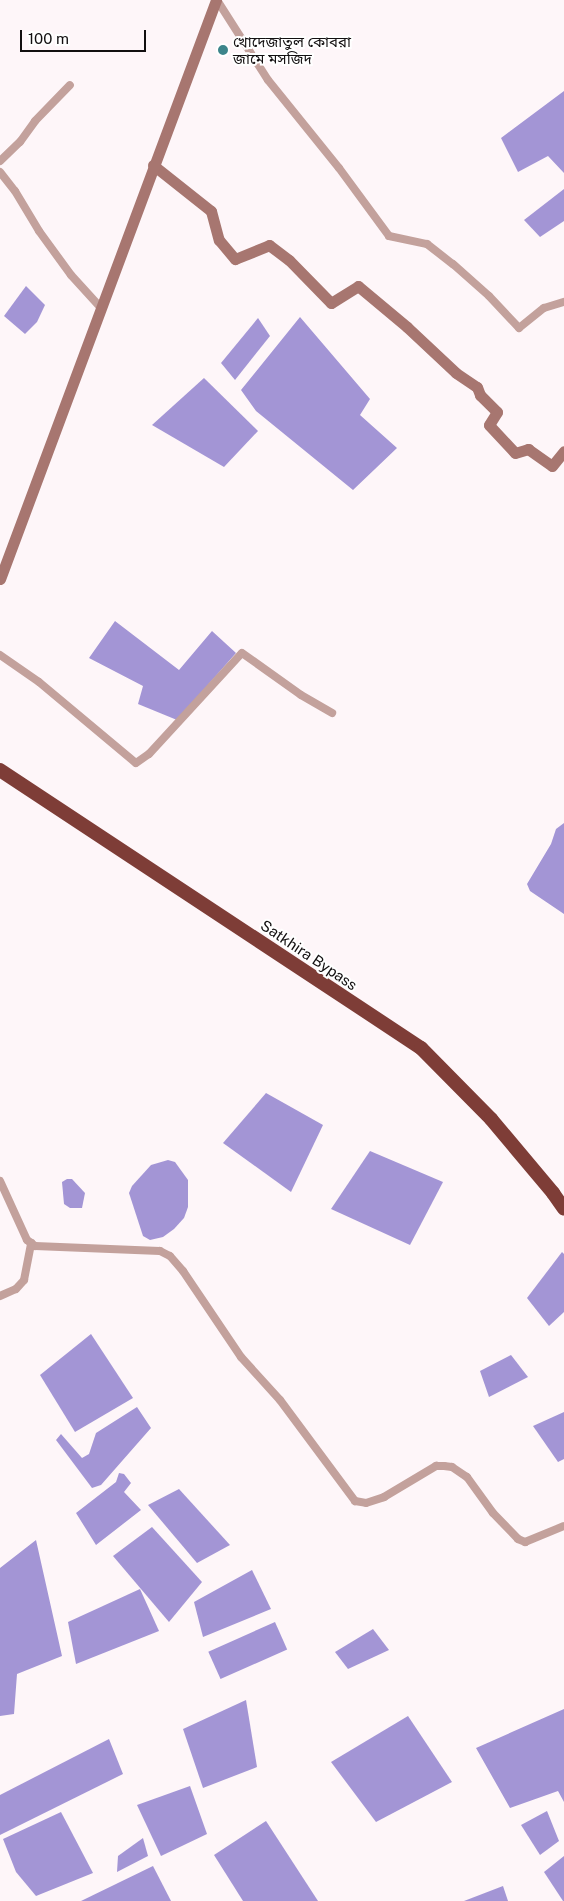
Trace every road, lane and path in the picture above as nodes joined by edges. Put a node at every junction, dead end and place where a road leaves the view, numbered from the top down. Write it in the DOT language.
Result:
graph roads {
  1 [pos="217,0"];
  2 [pos="70,86"];
  3 [pos="0,161"];
  4 [pos="153,165"];
  5 [pos="0,172"];
  6 [pos="564,302"];
  7 [pos="101,308"];
  8 [pos="564,451"];
  9 [pos="0,579"];
  10 [pos="0,655"];
  11 [pos="332,713"];
  12 [pos="0,770"];
  13 [pos="0,1182"];
  14 [pos="564,1209"];
  15 [pos="31,1243"];
  16 [pos="0,1296"];
  17 [pos="564,1526"];
  1 -- 4 [label="street"];
  1 -- 6 [label="street"];
  2 -- 3 [label="street"];
  4 -- 7 [label="street"];
  4 -- 8 [label="street"];
  5 -- 7 [label="street"];
  7 -- 9 [label="street"];
  10 -- 11 [label="street"];
  12 -- 14 [label="highway, Satkhira Bypass"];
  13 -- 15 [label="street"];
  15 -- 16 [label="street"];
  15 -- 17 [label="street"];
}
